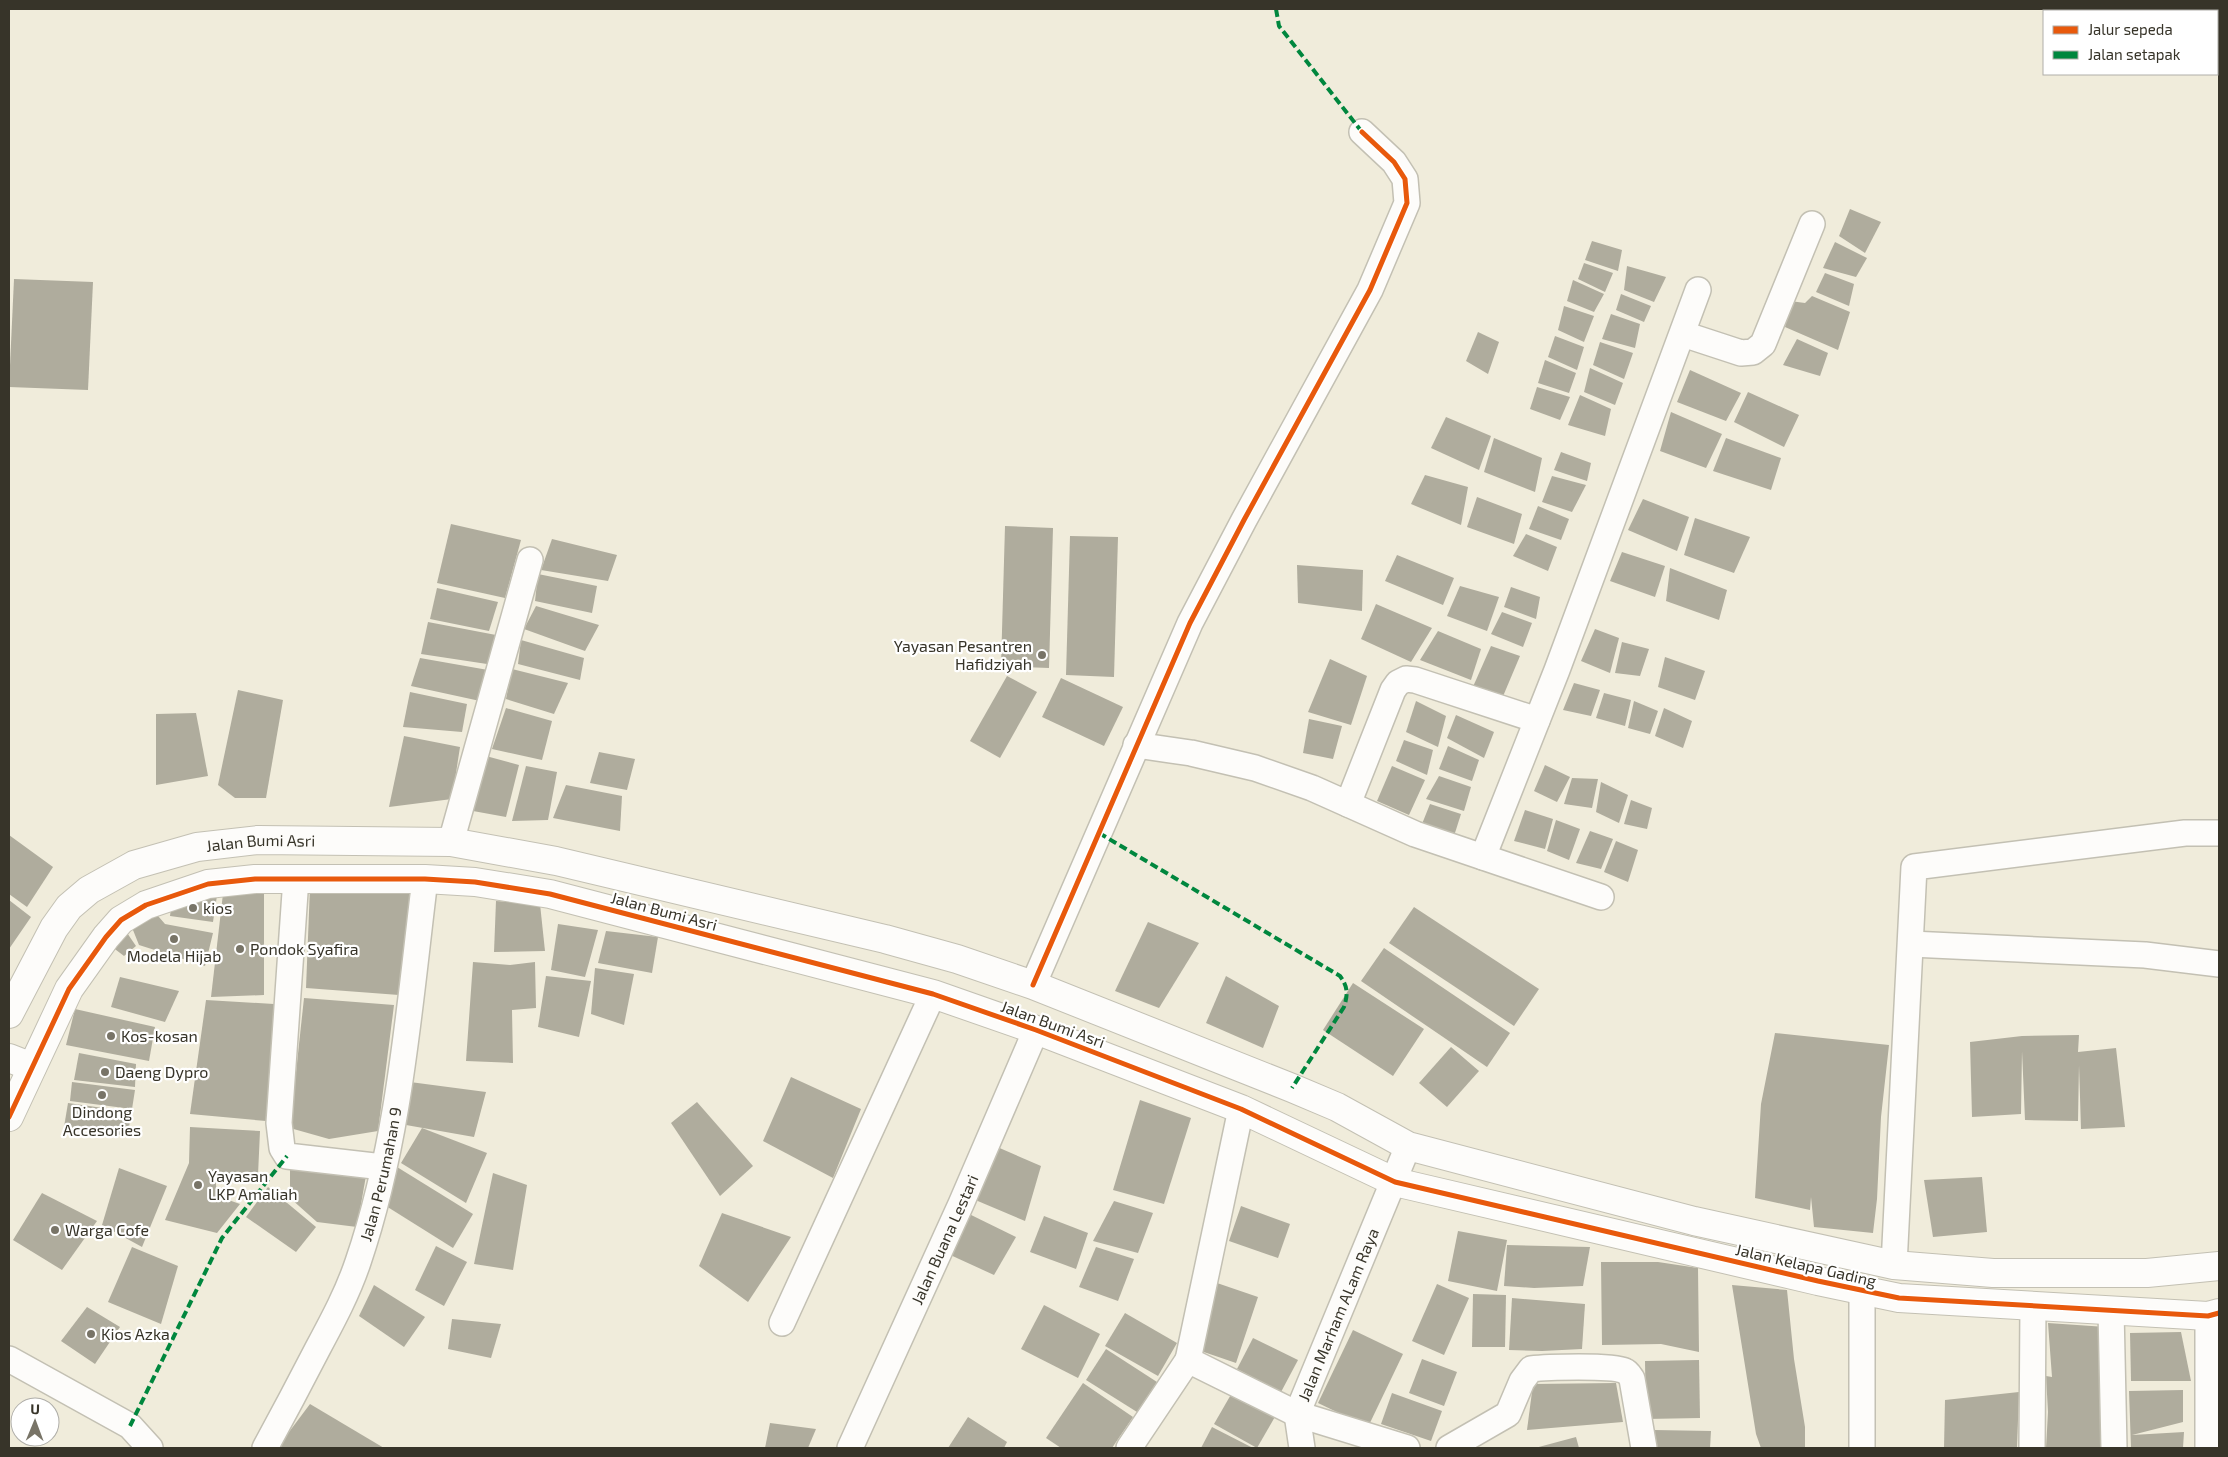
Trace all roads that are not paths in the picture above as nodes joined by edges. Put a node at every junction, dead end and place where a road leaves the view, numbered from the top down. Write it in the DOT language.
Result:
graph roads {
  1 [pos="1362,132"];
  2 [pos="1812,224"];
  3 [pos="1698,290"];
  4 [pos="1682,334"];
  5 [pos="530,560"];
  6 [pos="1537,720"];
  7 [pos="1136,745"];
  8 [pos="1348,804"];
  9 [pos="2219,833"];
  10 [pos="451,842"];
  11 [pos="1483,857"];
  12 [pos="556,860"];
  13 [pos="296,878"];
  14 [pos="426,879"];
  15 [pos="550,894"];
  16 [pos="1601,897"];
  17 [pos="1911,944"];
  18 [pos="2219,964"];
  19 [pos="1033,985"];
  20 [pos="933,994"];
  21 [pos="9,1014"];
  22 [pos="1036,1030"];
  23 [pos="20,1062"];
  24 [pos="1241,1109"];
  25 [pos="9,1117"];
  26 [pos="1408,1146"];
  27 [pos="383,1168"];
  28 [pos="1395,1182"];
  29 [pos="1894,1265"];
  30 [pos="2219,1266"];
  31 [pos="1862,1291"];
  32 [pos="2033,1305"];
  33 [pos="2111,1310"];
  34 [pos="2214,1314"];
  35 [pos="782,1324"];
  36 [pos="9,1359"];
  37 [pos="1188,1360"];
  38 [pos="1297,1414"];
  39 [pos="150,1448"];
  40 [pos="265,1448"];
  41 [pos="850,1448"];
  42 [pos="1129,1448"];
  43 [pos="1302,1448"];
  44 [pos="1407,1448"];
  45 [pos="1449,1448"];
  46 [pos="1644,1448"];
  47 [pos="1862,1448"];
  48 [pos="2032,1448"];
  49 [pos="2114,1448"];
  50 [pos="2208,1448"];
  1 -- 7 [label="street"];
  2 -- 4 [label="street"];
  3 -- 4 [label="street"];
  4 -- 6 [label="street"];
  5 -- 10 [label="street"];
  6 -- 8 [label="street"];
  6 -- 11 [label="street"];
  7 -- 8 [label="street"];
  7 -- 19 [label="street"];
  8 -- 11 [label="street"];
  9 -- 17 [label="street"];
  10 -- 12 [label="street, Jalan Bumi Asri"];
  10 -- 21 [label="street, Jalan Bumi Asri"];
  11 -- 16 [label="street"];
  12 -- 15 [label="street"];
  12 -- 19 [label="street, Jalan Bumi Asri"];
  13 -- 14 [label="street, Jalan Bumi Asri"];
  13 -- 23 [label="street, Jalan Bumi Asri"];
  13 -- 27 [label="street"];
  14 -- 15 [label="street, Jalan Bumi Asri"];
  14 -- 27 [label="street, Jalan Perumahan 9"];
  15 -- 20 [label="street, Jalan Bumi Asri"];
  17 -- 18 [label="street"];
  17 -- 29 [label="street"];
  19 -- 26 [label="street, Jalan Bumi Asri"];
  20 -- 22 [label="street, Jalan Bumi Asri"];
  20 -- 35 [label="street"];
  22 -- 24 [label="street, Jalan Bumi Asri"];
  22 -- 41 [label="street, Jalan Buana Lestari"];
  23 -- 25 [label="street, Jalan Bumi Asri"];
  24 -- 28 [label="street, Jalan Bumi Asri"];
  24 -- 37 [label="street"];
  26 -- 28 [label="street, Jalan Marham ALam Raya"];
  26 -- 29 [label="street, Jalan Kelapa Gading"];
  27 -- 40 [label="street, Jalan Perumahan 9"];
  28 -- 31 [label="street, Jalan Kelapa Gading"];
  28 -- 38 [label="street, Jalan Marham ALam Raya"];
  29 -- 30 [label="street, Jalan Kelapa Gading"];
  31 -- 32 [label="street, Jalan Kelapa Gading"];
  31 -- 47 [label="street"];
  32 -- 33 [label="street, Jalan Kelapa Gading"];
  32 -- 48 [label="street"];
  33 -- 34 [label="street, Jalan Kelapa Gading"];
  33 -- 49 [label="street"];
  34 -- 50 [label="street"];
  36 -- 39 [label="street"];
  37 -- 38 [label="street"];
  37 -- 42 [label="street"];
  38 -- 43 [label="street, Jalan Marham ALam Raya"];
  38 -- 44 [label="street"];
  45 -- 46 [label="street"];
}
